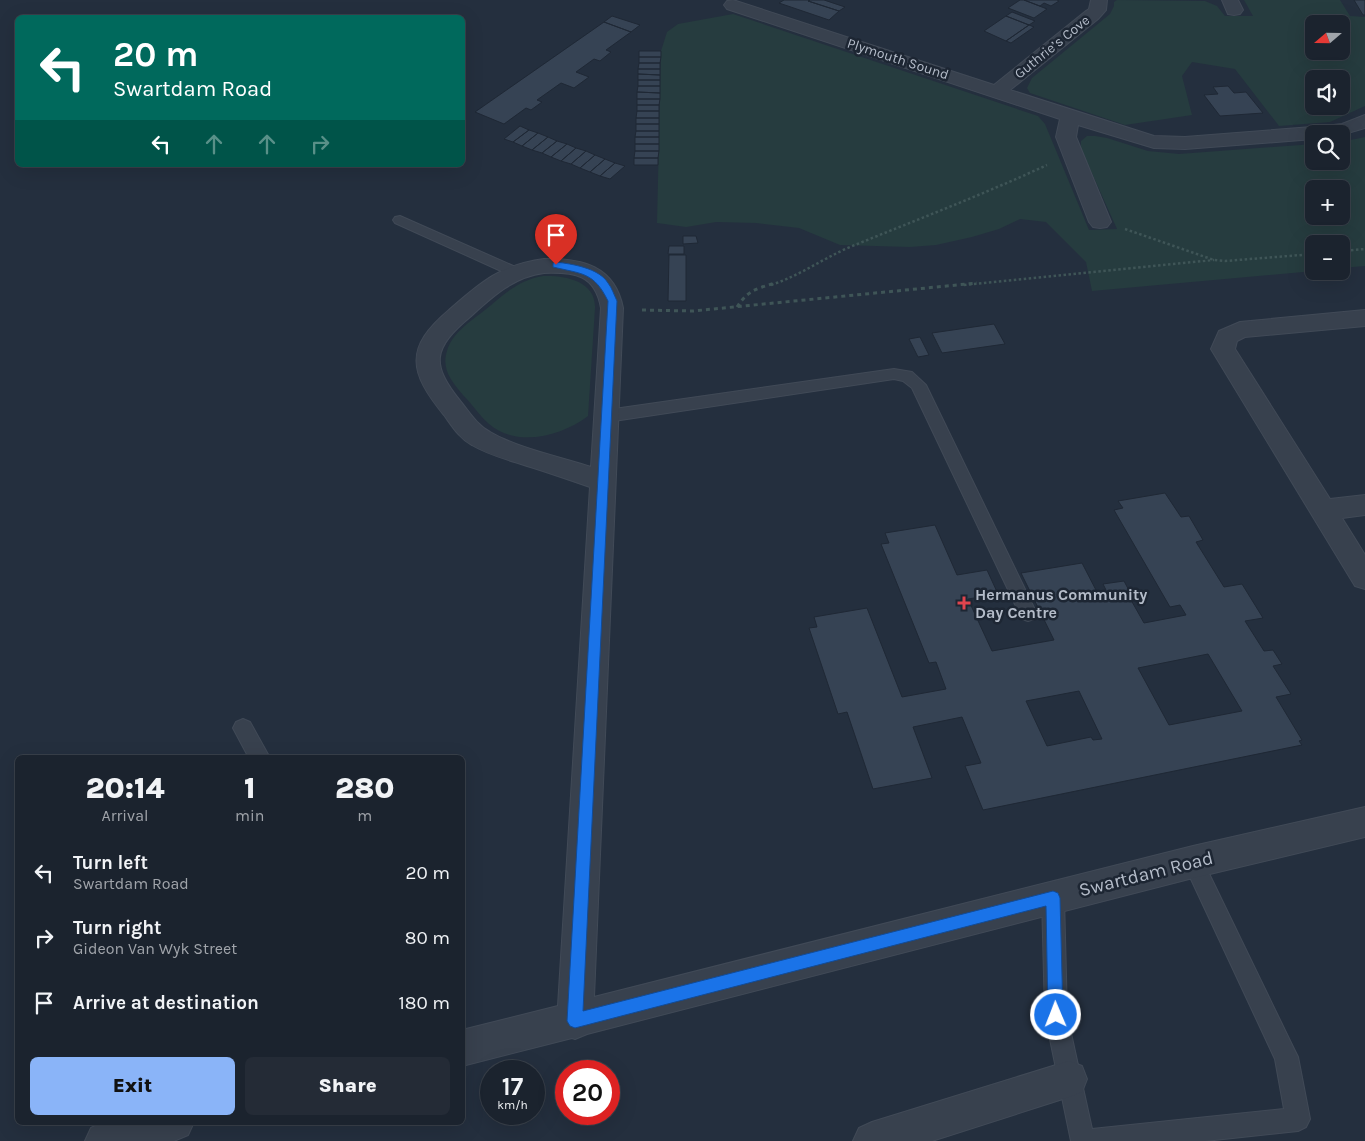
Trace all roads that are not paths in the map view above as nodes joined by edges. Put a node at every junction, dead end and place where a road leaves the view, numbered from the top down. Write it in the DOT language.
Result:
graph roads {
  1 [pos="740,0"];
  2 [pos="1099,0"];
  3 [pos="998,91"];
  4 [pos="1070,115"];
  5 [pos="1365,121"];
  6 [pos="400,220"];
  7 [pos="1100,220"];
  8 [pos="516,272"];
  9 [pos="1365,319"];
  10 [pos="607,416"];
  11 [pos="603,481"];
  12 [pos="1365,505"];
  13 [pos="1322,510"];
  14 [pos="1365,578"];
  15 [pos="1028,614"];
  16 [pos="243,728"];
  17 [pos="258,755"];
  18 [pos="1365,822"];
  19 [pos="1193,862"];
  20 [pos="1053,898"];
  21 [pos="575,1021"];
  22 [pos="465,1047"];
  23 [pos="1069,1079"];
  24 [pos="164,1125"];
  25 [pos="104,1141"];
  26 [pos="872,1141"];
  27 [pos="1083,1141"];
  28 [pos="1093,1141"];
  1 -- 3 [label="street, Plymouth Sound"];
  2 -- 3 [label="street, Guthrie’s Cove"];
  3 -- 4 [label="street, Plymouth Sound"];
  4 -- 5 [label="street, Plymouth Sound"];
  4 -- 7 [label="street"];
  6 -- 8 [label="lane"];
  8 -- 10 [label="street"];
  8 -- 11 [label="street"];
  9 -- 13 [label="street"];
  10 -- 11 [label="street"];
  10 -- 15 [label="lane"];
  11 -- 21 [label="street"];
  12 -- 13 [label="street"];
  13 -- 14 [label="street"];
  16 -- 17 [label="lane"];
  18 -- 19 [label="street, Swartdam Road"];
  19 -- 20 [label="street, Swartdam Road"];
  19 -- 28 [label="lane"];
  20 -- 21 [label="street, Swartdam Road"];
  20 -- 23 [label="lane"];
  21 -- 22 [label="street, Swartdam Road"];
  23 -- 26 [label="street"];
  23 -- 27 [label="lane"];
  24 -- 25 [label="street"];
}
